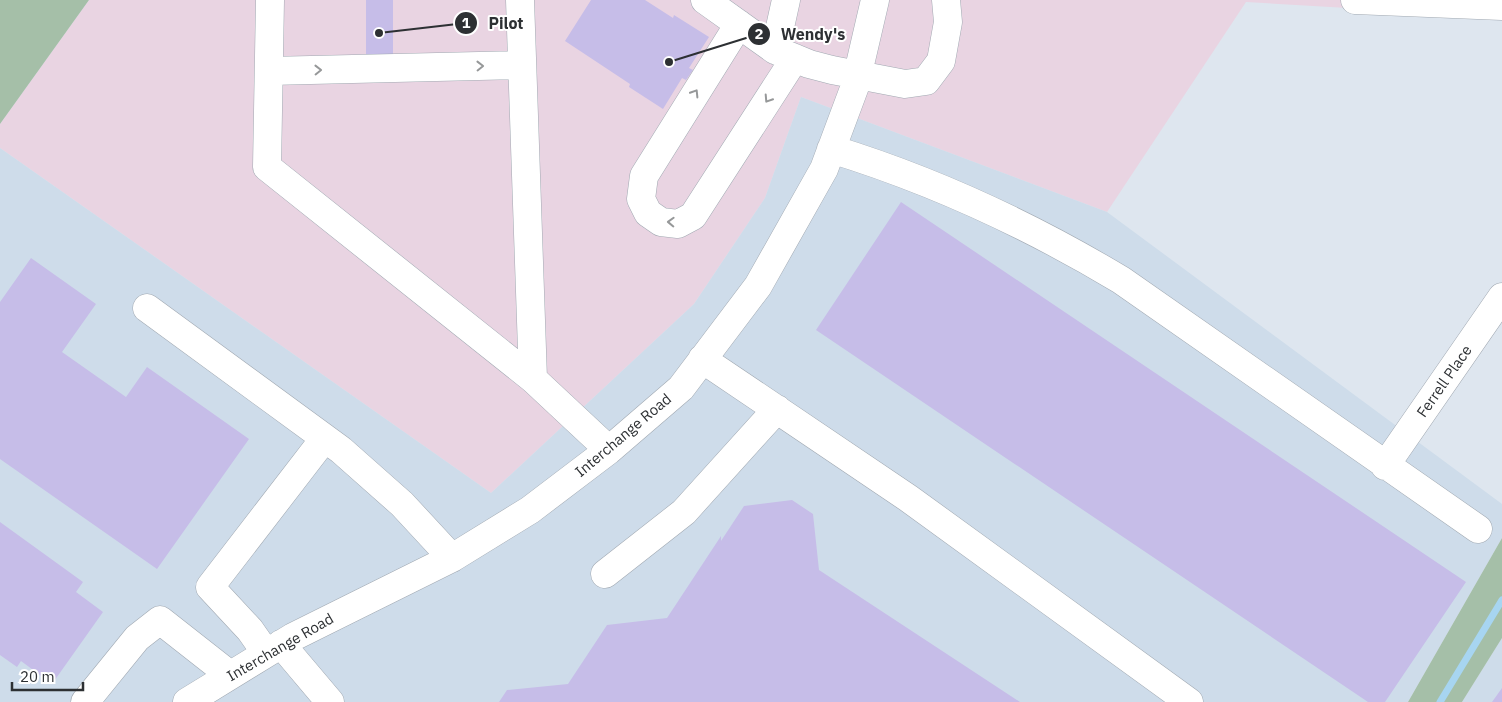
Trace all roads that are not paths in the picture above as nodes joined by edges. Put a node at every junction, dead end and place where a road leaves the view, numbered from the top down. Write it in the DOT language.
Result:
graph roads {
  1 [pos="270,0"];
  2 [pos="520,0"];
  3 [pos="704,0"];
  4 [pos="786,0"];
  5 [pos="875,0"];
  6 [pos="946,0"];
  7 [pos="1367,0"];
  8 [pos="1502,6"];
  9 [pos="739,24"];
  10 [pos="785,54"];
  11 [pos="522,65"];
  12 [pos="269,71"];
  13 [pos="858,74"];
  14 [pos="832,149"];
  15 [pos="1502,297"];
  16 [pos="147,308"];
  17 [pos="702,359"];
  18 [pos="533,379"];
  19 [pos="777,409"];
  20 [pos="324,438"];
  21 [pos="609,450"];
  22 [pos="1385,466"];
  23 [pos="1478,529"];
  24 [pos="452,558"];
  25 [pos="605,574"];
  26 [pos="273,648"];
  27 [pos="230,675"];
  28 [pos="85,702"];
  29 [pos="188,702"];
  30 [pos="330,702"];
  31 [pos="1189,702"];
  1 -- 12 [label="street"];
  2 -- 11 [label="street"];
  3 -- 9 [label="street"];
  4 -- 10 [label="street"];
  5 -- 13 [label="street, Interchange Road"];
  6 -- 13 [label="street"];
  7 -- 8 [label="street"];
  9 -- 10 [label="street"];
  10 -- 9 [label="street, one-way"];
  10 -- 13 [label="street"];
  12 -- 11 [label="street, one-way"];
  11 -- 18 [label="street"];
  12 -- 18 [label="street"];
  13 -- 14 [label="street, Interchange Road"];
  14 -- 17 [label="street, Interchange Road"];
  14 -- 22 [label="street"];
  15 -- 22 [label="street, Ferrell Place"];
  16 -- 20 [label="street"];
  17 -- 19 [label="street"];
  17 -- 21 [label="street, Interchange Road"];
  18 -- 21 [label="street"];
  19 -- 25 [label="street"];
  19 -- 31 [label="street"];
  20 -- 24 [label="street"];
  20 -- 26 [label="street"];
  21 -- 24 [label="street, Interchange Road"];
  22 -- 23 [label="street"];
  24 -- 26 [label="street, Interchange Road"];
  26 -- 27 [label="street, Interchange Road"];
  26 -- 30 [label="street"];
  27 -- 28 [label="street"];
  27 -- 29 [label="street, Interchange Road"];
}
